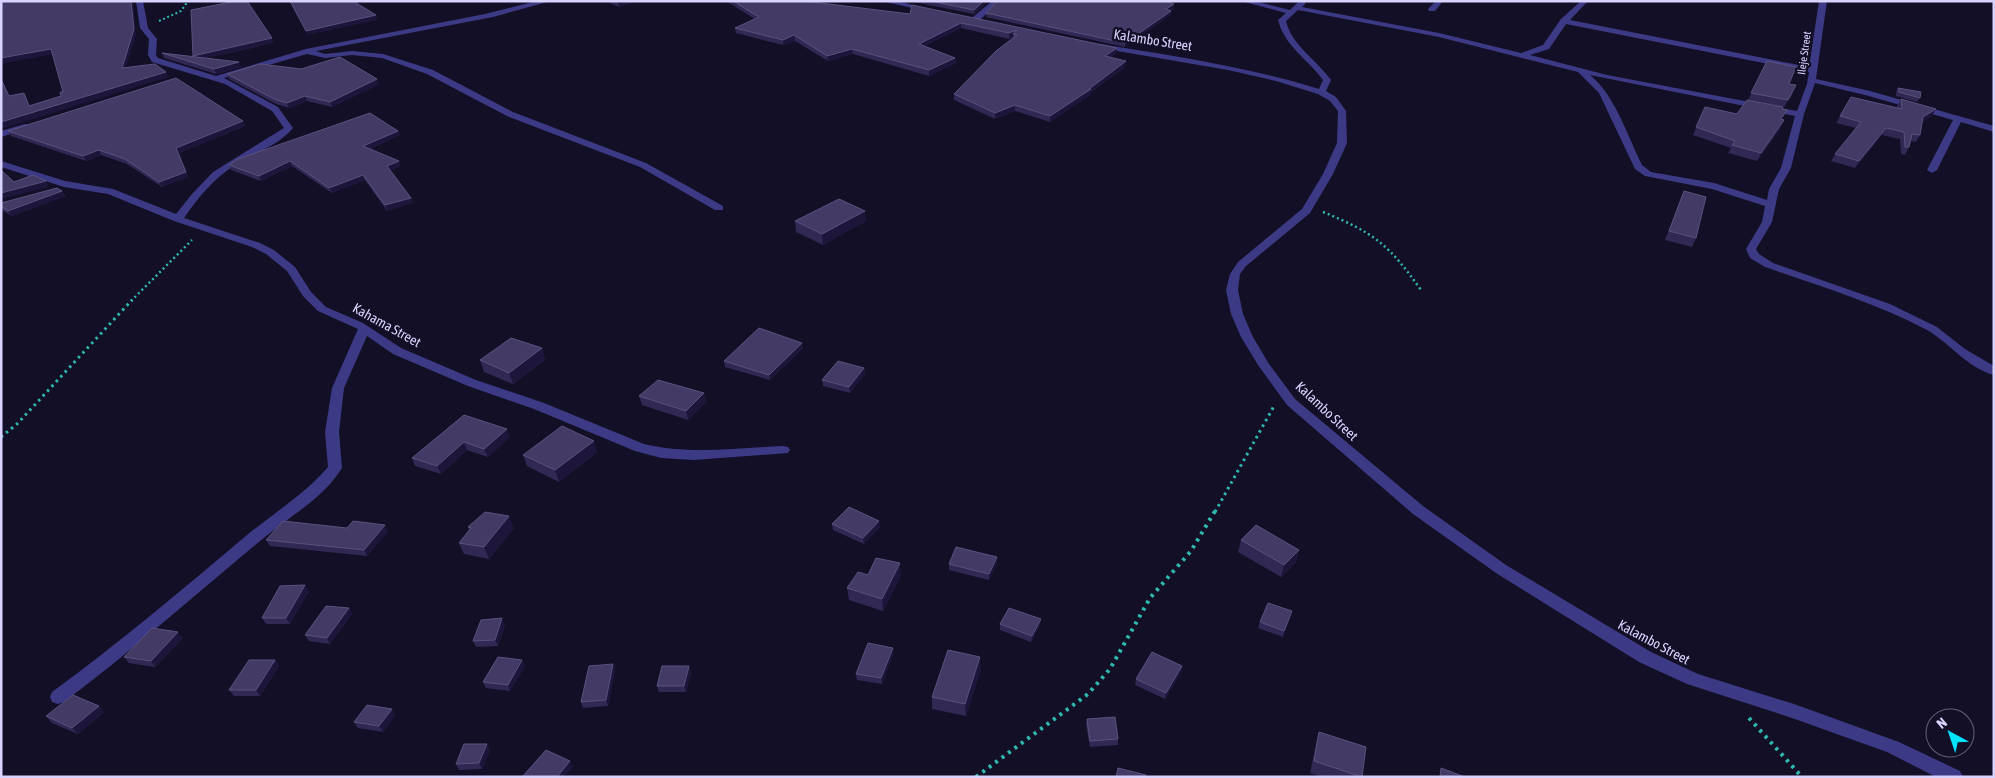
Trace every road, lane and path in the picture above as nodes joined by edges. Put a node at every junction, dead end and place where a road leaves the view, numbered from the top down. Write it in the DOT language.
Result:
graph roads {
  1 [pos="139,1"];
  2 [pos="188,1"];
  3 [pos="548,1"];
  4 [pos="884,1"];
  5 [pos="996,1"];
  6 [pos="1244,1"];
  7 [pos="1304,1"];
  8 [pos="1440,1"];
  9 [pos="1585,1"];
  10 [pos="1823,1"];
  11 [pos="1432,9"];
  12 [pos="1293,10"];
  13 [pos="935,11"];
  14 [pos="1564,21"];
  15 [pos="993,22"];
  16 [pos="144,28"];
  17 [pos="1088,44"];
  18 [pos="306,51"];
  19 [pos="1522,56"];
  20 [pos="1579,70"];
  21 [pos="1813,70"];
  22 [pos="199,73"];
  23 [pos="182,77"];
  24 [pos="217,78"];
  25 [pos="1811,80"];
  26 [pos="1320,92"];
  27 [pos="1802,110"];
  28 [pos="1958,119"];
  29 [pos="37,123"];
  30 [pos="1994,129"];
  31 [pos="1,134"];
  32 [pos="1,164"];
  33 [pos="1932,170"];
  34 [pos="72,185"];
  35 [pos="48,191"];
  36 [pos="1770,204"];
  37 [pos="1308,206"];
  38 [pos="719,208"];
  39 [pos="178,219"];
  40 [pos="206,228"];
  41 [pos="1422,290"];
  42 [pos="364,328"];
  43 [pos="1994,370"];
  44 [pos="1282,390"];
  45 [pos="1,437"];
  46 [pos="783,450"];
  47 [pos="1722,688"];
  48 [pos="58,697"];
  49 [pos="976,777"];
  50 [pos="1802,777"];
  51 [pos="1954,777"];
  1 -- 16 [label="street"];
  2 -- 16 [label="path"];
  3 -- 18 [label="street"];
  4 -- 13 [label="street"];
  5 -- 15 [label="street"];
  6 -- 12 [label="street"];
  7 -- 12 [label="street"];
  8 -- 11 [label="street"];
  9 -- 14 [label="street"];
  10 -- 21 [label="street, Ileje Street"];
  12 -- 19 [label="street"];
  12 -- 26 [label="street"];
  14 -- 19 [label="street"];
  14 -- 21 [label="street"];
  16 -- 22 [label="street"];
  17 -- 26 [label="street, Kalambo Street"];
  18 -- 24 [label="street"];
  18 -- 38 [label="street"];
  19 -- 20 [label="street"];
  20 -- 27 [label="street"];
  20 -- 36 [label="street"];
  21 -- 25 [label="street, Ileje Street"];
  22 -- 23 [label="street"];
  22 -- 24 [label="street"];
  24 -- 39 [label="street"];
  25 -- 27 [label="street, Ileje Street"];
  25 -- 28 [label="street"];
  26 -- 37 [label="street, Kalambo Street"];
  27 -- 36 [label="street, Ileje Street"];
  28 -- 30 [label="street"];
  28 -- 33 [label="street"];
  29 -- 31 [label="street"];
  32 -- 34 [label="street, Kahama Street"];
  34 -- 35 [label="street"];
  34 -- 39 [label="street, Kahama Street"];
  36 -- 43 [label="street, Ileje Street"];
  37 -- 41 [label="path"];
  37 -- 44 [label="street, Kalambo Street"];
  39 -- 40 [label="street, Kahama Street"];
  40 -- 42 [label="street, Kahama Street"];
  40 -- 45 [label="path"];
  42 -- 46 [label="street, Kahama Street"];
  42 -- 48 [label="street"];
  44 -- 47 [label="street, Kalambo Street"];
  44 -- 49 [label="path"];
  47 -- 50 [label="path"];
  47 -- 51 [label="street, Kalambo Street"];
}
